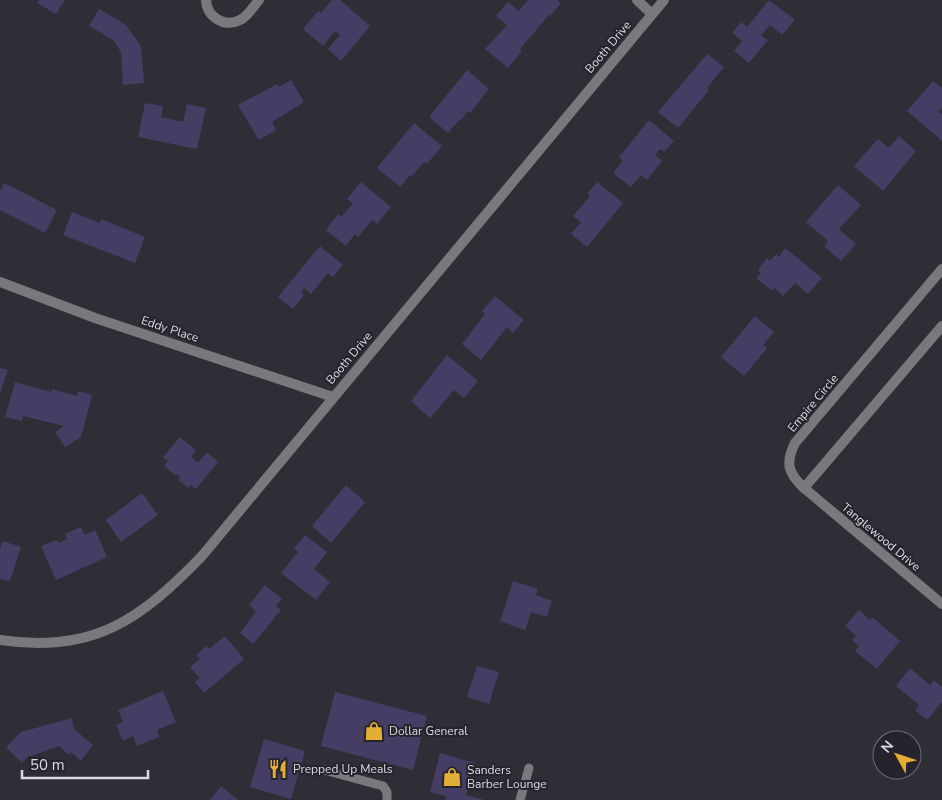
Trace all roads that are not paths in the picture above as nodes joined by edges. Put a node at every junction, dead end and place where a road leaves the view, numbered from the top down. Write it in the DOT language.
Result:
graph roads {
  1 [pos="206,0"];
  2 [pos="259,0"];
  3 [pos="637,0"];
  4 [pos="664,0"];
  5 [pos="652,14"];
  6 [pos="942,269"];
  7 [pos="0,282"];
  8 [pos="942,326"];
  9 [pos="333,397"];
  10 [pos="804,488"];
  11 [pos="942,604"];
  12 [pos="0,640"];
  13 [pos="529,768"];
  14 [pos="324,770"];
  15 [pos="387,800"];
  16 [pos="520,800"];
  1 -- 2 [label="street"];
  3 -- 5 [label="street"];
  4 -- 5 [label="street, Booth Drive"];
  5 -- 9 [label="street, Booth Drive"];
  6 -- 10 [label="street, Empire Circle"];
  7 -- 9 [label="street, Eddy Place"];
  8 -- 10 [label="street"];
  9 -- 12 [label="street, Booth Drive"];
  10 -- 11 [label="street, Tanglewood Drive"];
  13 -- 16 [label="lane"];
  14 -- 15 [label="lane"];
}
